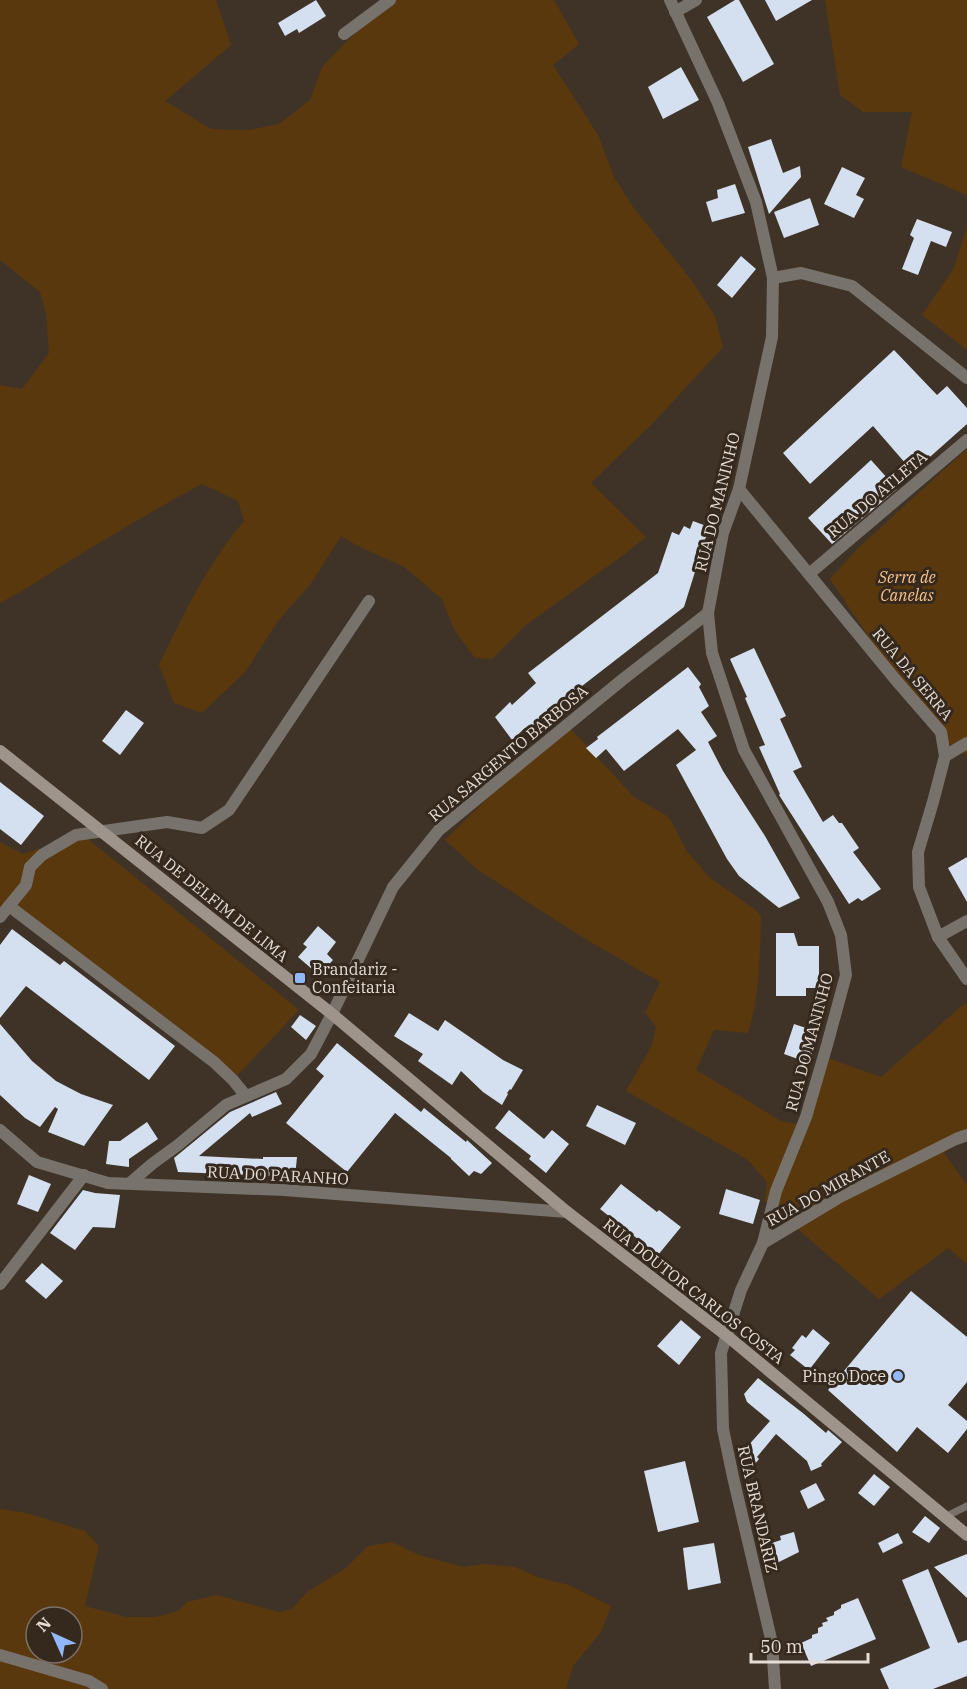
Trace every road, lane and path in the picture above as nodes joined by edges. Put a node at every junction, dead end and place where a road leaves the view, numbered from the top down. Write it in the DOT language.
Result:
graph roads {
  1 [pos="390,0"];
  2 [pos="696,0"];
  3 [pos="673,6"];
  4 [pos="344,34"];
  5 [pos="773,278"];
  6 [pos="967,378"];
  7 [pos="967,440"];
  8 [pos="739,489"];
  9 [pos="809,574"];
  10 [pos="369,601"];
  11 [pos="708,613"];
  12 [pos="967,743"];
  13 [pos="0,751"];
  14 [pos="945,756"];
  15 [pos="103,831"];
  16 [pos="9,906"];
  17 [pos="0,917"];
  18 [pos="967,921"];
  19 [pos="938,937"];
  20 [pos="967,979"];
  21 [pos="332,1014"];
  22 [pos="246,1096"];
  23 [pos="0,1130"];
  24 [pos="967,1135"];
  25 [pos="84,1175"];
  26 [pos="129,1184"];
  27 [pos="567,1212"];
  28 [pos="763,1243"];
  29 [pos="0,1284"];
  30 [pos="726,1335"];
  31 [pos="967,1506"];
  32 [pos="945,1516"];
  33 [pos="967,1535"];
  34 [pos="0,1655"];
  35 [pos="102,1689"];
  36 [pos="774,1689"];
  1 -- 4 [label="street"];
  2 -- 3 [label="street"];
  3 -- 5 [label="street, RUA DO MANINHO"];
  5 -- 6 [label="street"];
  5 -- 8 [label="street, RUA DO MANINHO"];
  7 -- 9 [label="street, RUA DO ATLETA"];
  8 -- 9 [label="street, RUA DA SERRA"];
  8 -- 11 [label="street, RUA DO MANINHO"];
  9 -- 14 [label="street, RUA DA SERRA"];
  10 -- 15 [label="street"];
  11 -- 21 [label="street, RUA SARGENTO BARBOSA"];
  11 -- 28 [label="street, RUA DO MANINHO"];
  12 -- 14 [label="street"];
  13 -- 15 [label="main road, RUA DE DELFIM DE LIMA"];
  14 -- 19 [label="street, RUA DA SERRA"];
  15 -- 16 [label="street"];
  15 -- 21 [label="main road, RUA DE DELFIM DE LIMA"];
  16 -- 17 [label="street"];
  16 -- 22 [label="street"];
  18 -- 19 [label="street"];
  19 -- 20 [label="street, RUA DA SERRA"];
  21 -- 22 [label="street, RUA SARGENTO BARBOSA"];
  21 -- 27 [label="main road, RUA DE DELFIM DE LIMA"];
  22 -- 26 [label="street, RUA SARGENTO BARBOSA"];
  23 -- 25 [label="street, RUA DO PARANHO"];
  24 -- 28 [label="street, RUA DO MIRANTE"];
  25 -- 26 [label="street, RUA DO PARANHO"];
  25 -- 29 [label="street"];
  26 -- 27 [label="street, RUA DO PARANHO"];
  27 -- 30 [label="main road, RUA DOUTOR CARLOS COSTA"];
  28 -- 30 [label="street, RUA DO MIRANTE"];
  30 -- 32 [label="main road, RUA DOUTOR CARLOS COSTA"];
  30 -- 36 [label="street, RUA BRANDARIZ"];
  31 -- 32 [label="lane"];
  32 -- 33 [label="main road, RUA DOUTOR CARLOS COSTA"];
  34 -- 35 [label="street"];
}
